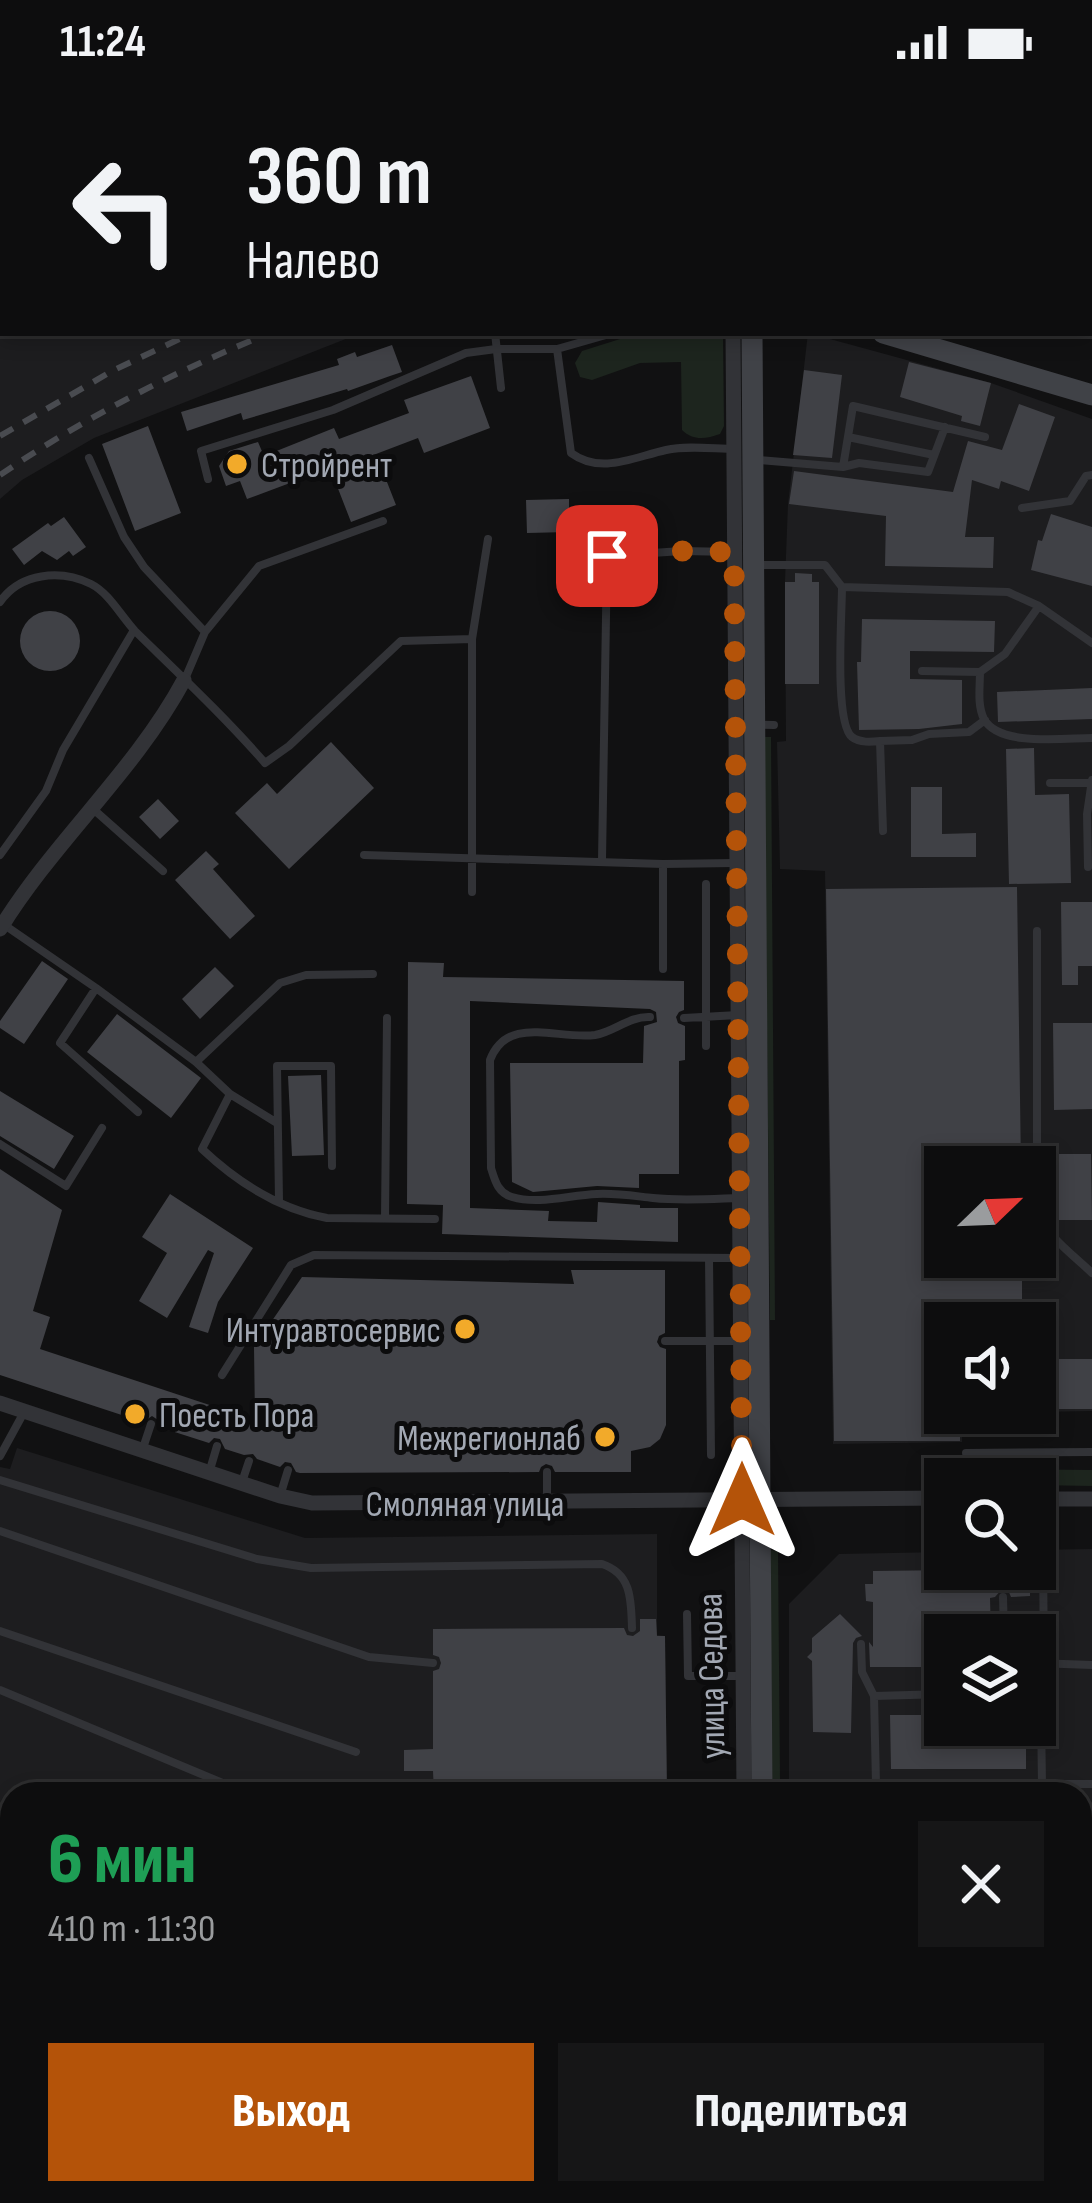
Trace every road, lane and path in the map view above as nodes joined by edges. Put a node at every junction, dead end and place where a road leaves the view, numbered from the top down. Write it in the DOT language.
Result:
graph roads {
  1 [pos="495,336"];
  2 [pos="604,336"];
  3 [pos="733,336"];
  4 [pos="752,336"];
  5 [pos="893,336"];
  6 [pos="496,349"];
  7 [pos="557,350"];
  8 [pos="501,388"];
  9 [pos="1092,394"];
  10 [pos="945,427"];
  11 [pos="985,436"];
  12 [pos="848,437"];
  13 [pos="743,454"];
  14 [pos="934,455"];
  15 [pos="89,458"];
  16 [pos="842,467"];
  17 [pos="1092,475"];
  18 [pos="208,479"];
  19 [pos="1022,508"];
  20 [pos="383,521"];
  21 [pos="488,539"];
  22 [pos="744,559"];
  23 [pos="842,587"];
  24 [pos="0,602"];
  25 [pos="1039,606"];
  26 [pos="134,630"];
  27 [pos="205,632"];
  28 [pos="472,640"];
  29 [pos="1092,643"];
  30 [pos="922,671"];
  31 [pos="980,672"];
  32 [pos="184,680"];
  33 [pos="985,720"];
  34 [pos="1092,738"];
  35 [pos="880,741"];
  36 [pos="1092,781"];
  37 [pos="1050,783"];
  38 [pos="91,807"];
  39 [pos="883,831"];
  40 [pos="0,855"];
  41 [pos="364,855"];
  42 [pos="472,856"];
  43 [pos="602,860"];
  44 [pos="664,864"];
  45 [pos="746,864"];
  46 [pos="1088,867"];
  47 [pos="164,871"];
  48 [pos="706,884"];
  49 [pos="472,892"];
  50 [pos="1,926"];
  51 [pos="1037,931"];
  52 [pos="663,969"];
  53 [pos="373,974"];
  54 [pos="96,988"];
  55 [pos="748,1015"];
  56 [pos="706,1016"];
  57 [pos="650,1017"];
  58 [pos="387,1018"];
  59 [pos="685,1018"];
  60 [pos="706,1046"];
  61 [pos="196,1062"];
  62 [pos="230,1094"];
  63 [pos="138,1112"];
  64 [pos="277,1123"];
  65 [pos="102,1128"];
  66 [pos="0,1144"];
  67 [pos="332,1166"];
  68 [pos="741,1198"];
  69 [pos="279,1202"];
  70 [pos="385,1218"];
  71 [pos="435,1219"];
  72 [pos="710,1258"];
  73 [pos="750,1258"];
  74 [pos="1092,1273"];
  75 [pos="665,1341"];
  76 [pos="710,1341"];
  77 [pos="741,1341"];
  78 [pos="222,1375"];
  79 [pos="8,1410"];
  80 [pos="151,1424"];
  81 [pos="217,1446"];
  82 [pos="142,1451"];
  83 [pos="1092,1452"];
  84 [pos="966,1453"];
  85 [pos="711,1455"];
  86 [pos="0,1456"];
  87 [pos="249,1461"];
  88 [pos="289,1470"];
  89 [pos="547,1472"];
  90 [pos="208,1473"];
  91 [pos="0,1480"];
  92 [pos="242,1484"];
  93 [pos="280,1496"];
  94 [pos="924,1498"];
  95 [pos="1056,1498"];
  96 [pos="1092,1499"];
  97 [pos="751,1500"];
  98 [pos="548,1502"];
  99 [pos="0,1532"];
  100 [pos="1003,1597"];
  101 [pos="687,1614"];
  102 [pos="1003,1614"];
  103 [pos="632,1628"];
  104 [pos="0,1631"];
  105 [pos="861,1644"];
  106 [pos="433,1663"];
  107 [pos="1056,1664"];
  108 [pos="1092,1665"];
  109 [pos="743,1676"];
  110 [pos="0,1690"];
  111 [pos="924,1695"];
  112 [pos="874,1696"];
  113 [pos="1041,1746"];
  114 [pos="356,1752"];
  115 [pos="220,1782"];
  116 [pos="755,1782"];
  117 [pos="756,1782"];
  118 [pos="876,1782"];
  119 [pos="1042,1782"];
  1 -- 6 [label="lane"];
  2 -- 7 [label="lane"];
  3 -- 13 [label="street, улица Седова"];
  4 -- 13 [label="street, улица Седова"];
  5 -- 9 [label="street"];
  6 -- 7 [label="lane"];
  6 -- 8 [label="lane"];
  6 -- 18 [label="lane"];
  7 -- 13 [label="lane"];
  10 -- 11 [label="lane"];
  10 -- 12 [label="lane"];
  10 -- 14 [label="lane"];
  12 -- 14 [label="lane"];
  12 -- 16 [label="lane"];
  13 -- 16 [label="lane"];
  13 -- 22 [label="street, улица Седова"];
  14 -- 16 [label="lane"];
  15 -- 27 [label="lane"];
  17 -- 19 [label="lane"];
  20 -- 27 [label="lane"];
  21 -- 28 [label="lane"];
  22 -- 23 [label="lane"];
  22 -- 43 [label="lane"];
  22 -- 45 [label="street, улица Седова"];
  23 -- 25 [label="lane"];
  23 -- 35 [label="lane"];
  24 -- 26 [label="lane"];
  25 -- 29 [label="lane"];
  25 -- 31 [label="lane"];
  26 -- 32 [label="lane"];
  26 -- 40 [label="lane"];
  27 -- 32 [label="lane"];
  28 -- 32 [label="lane"];
  28 -- 42 [label="lane"];
  30 -- 31 [label="lane"];
  31 -- 33 [label="lane"];
  32 -- 38 [label="street"];
  33 -- 34 [label="lane"];
  33 -- 35 [label="lane"];
  35 -- 39 [label="lane"];
  36 -- 37 [label="lane"];
  36 -- 46 [label="lane"];
  38 -- 47 [label="lane"];
  38 -- 50 [label="street"];
  41 -- 42 [label="lane"];
  42 -- 43 [label="lane"];
  42 -- 49 [label="lane"];
  43 -- 44 [label="lane"];
  44 -- 45 [label="lane"];
  44 -- 52 [label="lane"];
  45 -- 55 [label="street, улица Седова"];
  48 -- 56 [label="lane"];
  50 -- 54 [label="lane"];
  51 -- 74 [label="lane"];
  53 -- 61 [label="lane"];
  54 -- 61 [label="lane"];
  54 -- 63 [label="lane"];
  55 -- 56 [label="lane"];
  55 -- 68 [label="street, улица Седова"];
  55 -- 73 [label="street, улица Седова"];
  56 -- 59 [label="lane"];
  56 -- 60 [label="lane"];
  57 -- 68 [label="lane"];
  58 -- 70 [label="lane"];
  61 -- 62 [label="lane"];
  62 -- 64 [label="lane"];
  62 -- 69 [label="lane"];
  64 -- 67 [label="lane"];
  64 -- 69 [label="lane"];
  65 -- 66 [label="lane"];
  68 -- 73 [label="street, улица Седова"];
  69 -- 70 [label="lane"];
  70 -- 71 [label="lane"];
  72 -- 73 [label="lane"];
  72 -- 76 [label="lane"];
  72 -- 78 [label="lane"];
  73 -- 77 [label="street, улица Седова"];
  73 -- 97 [label="street, улица Седова"];
  75 -- 76 [label="lane"];
  76 -- 77 [label="lane"];
  76 -- 85 [label="lane"];
  77 -- 97 [label="street, улица Седова"];
  79 -- 82 [label="street, Смоляная улица"];
  79 -- 86 [label="lane"];
  80 -- 82 [label="lane"];
  81 -- 90 [label="lane"];
  82 -- 90 [label="street, Смоляная улица"];
  83 -- 84 [label="lane"];
  87 -- 92 [label="lane"];
  88 -- 93 [label="lane"];
  89 -- 98 [label="lane"];
  90 -- 92 [label="street, Смоляная улица"];
  91 -- 103 [label="lane"];
  92 -- 93 [label="street, Смоляная улица"];
  93 -- 98 [label="street, Смоляная улица"];
  94 -- 97 [label="street, Смоляная улица"];
  95 -- 96 [label="street"];
  97 -- 98 [label="street, Смоляная улица"];
  97 -- 109 [label="street, улица Седова"];
  97 -- 117 [label="street, улица Седова"];
  99 -- 106 [label="lane"];
  100 -- 102 [label="lane"];
  101 -- 109 [label="lane"];
  104 -- 114 [label="lane"];
  105 -- 112 [label="lane"];
  107 -- 108 [label="lane"];
  109 -- 116 [label="street, улица Седова"];
  110 -- 115 [label="lane"];
  111 -- 112 [label="lane"];
  112 -- 118 [label="lane"];
  113 -- 119 [label="lane"];
}
